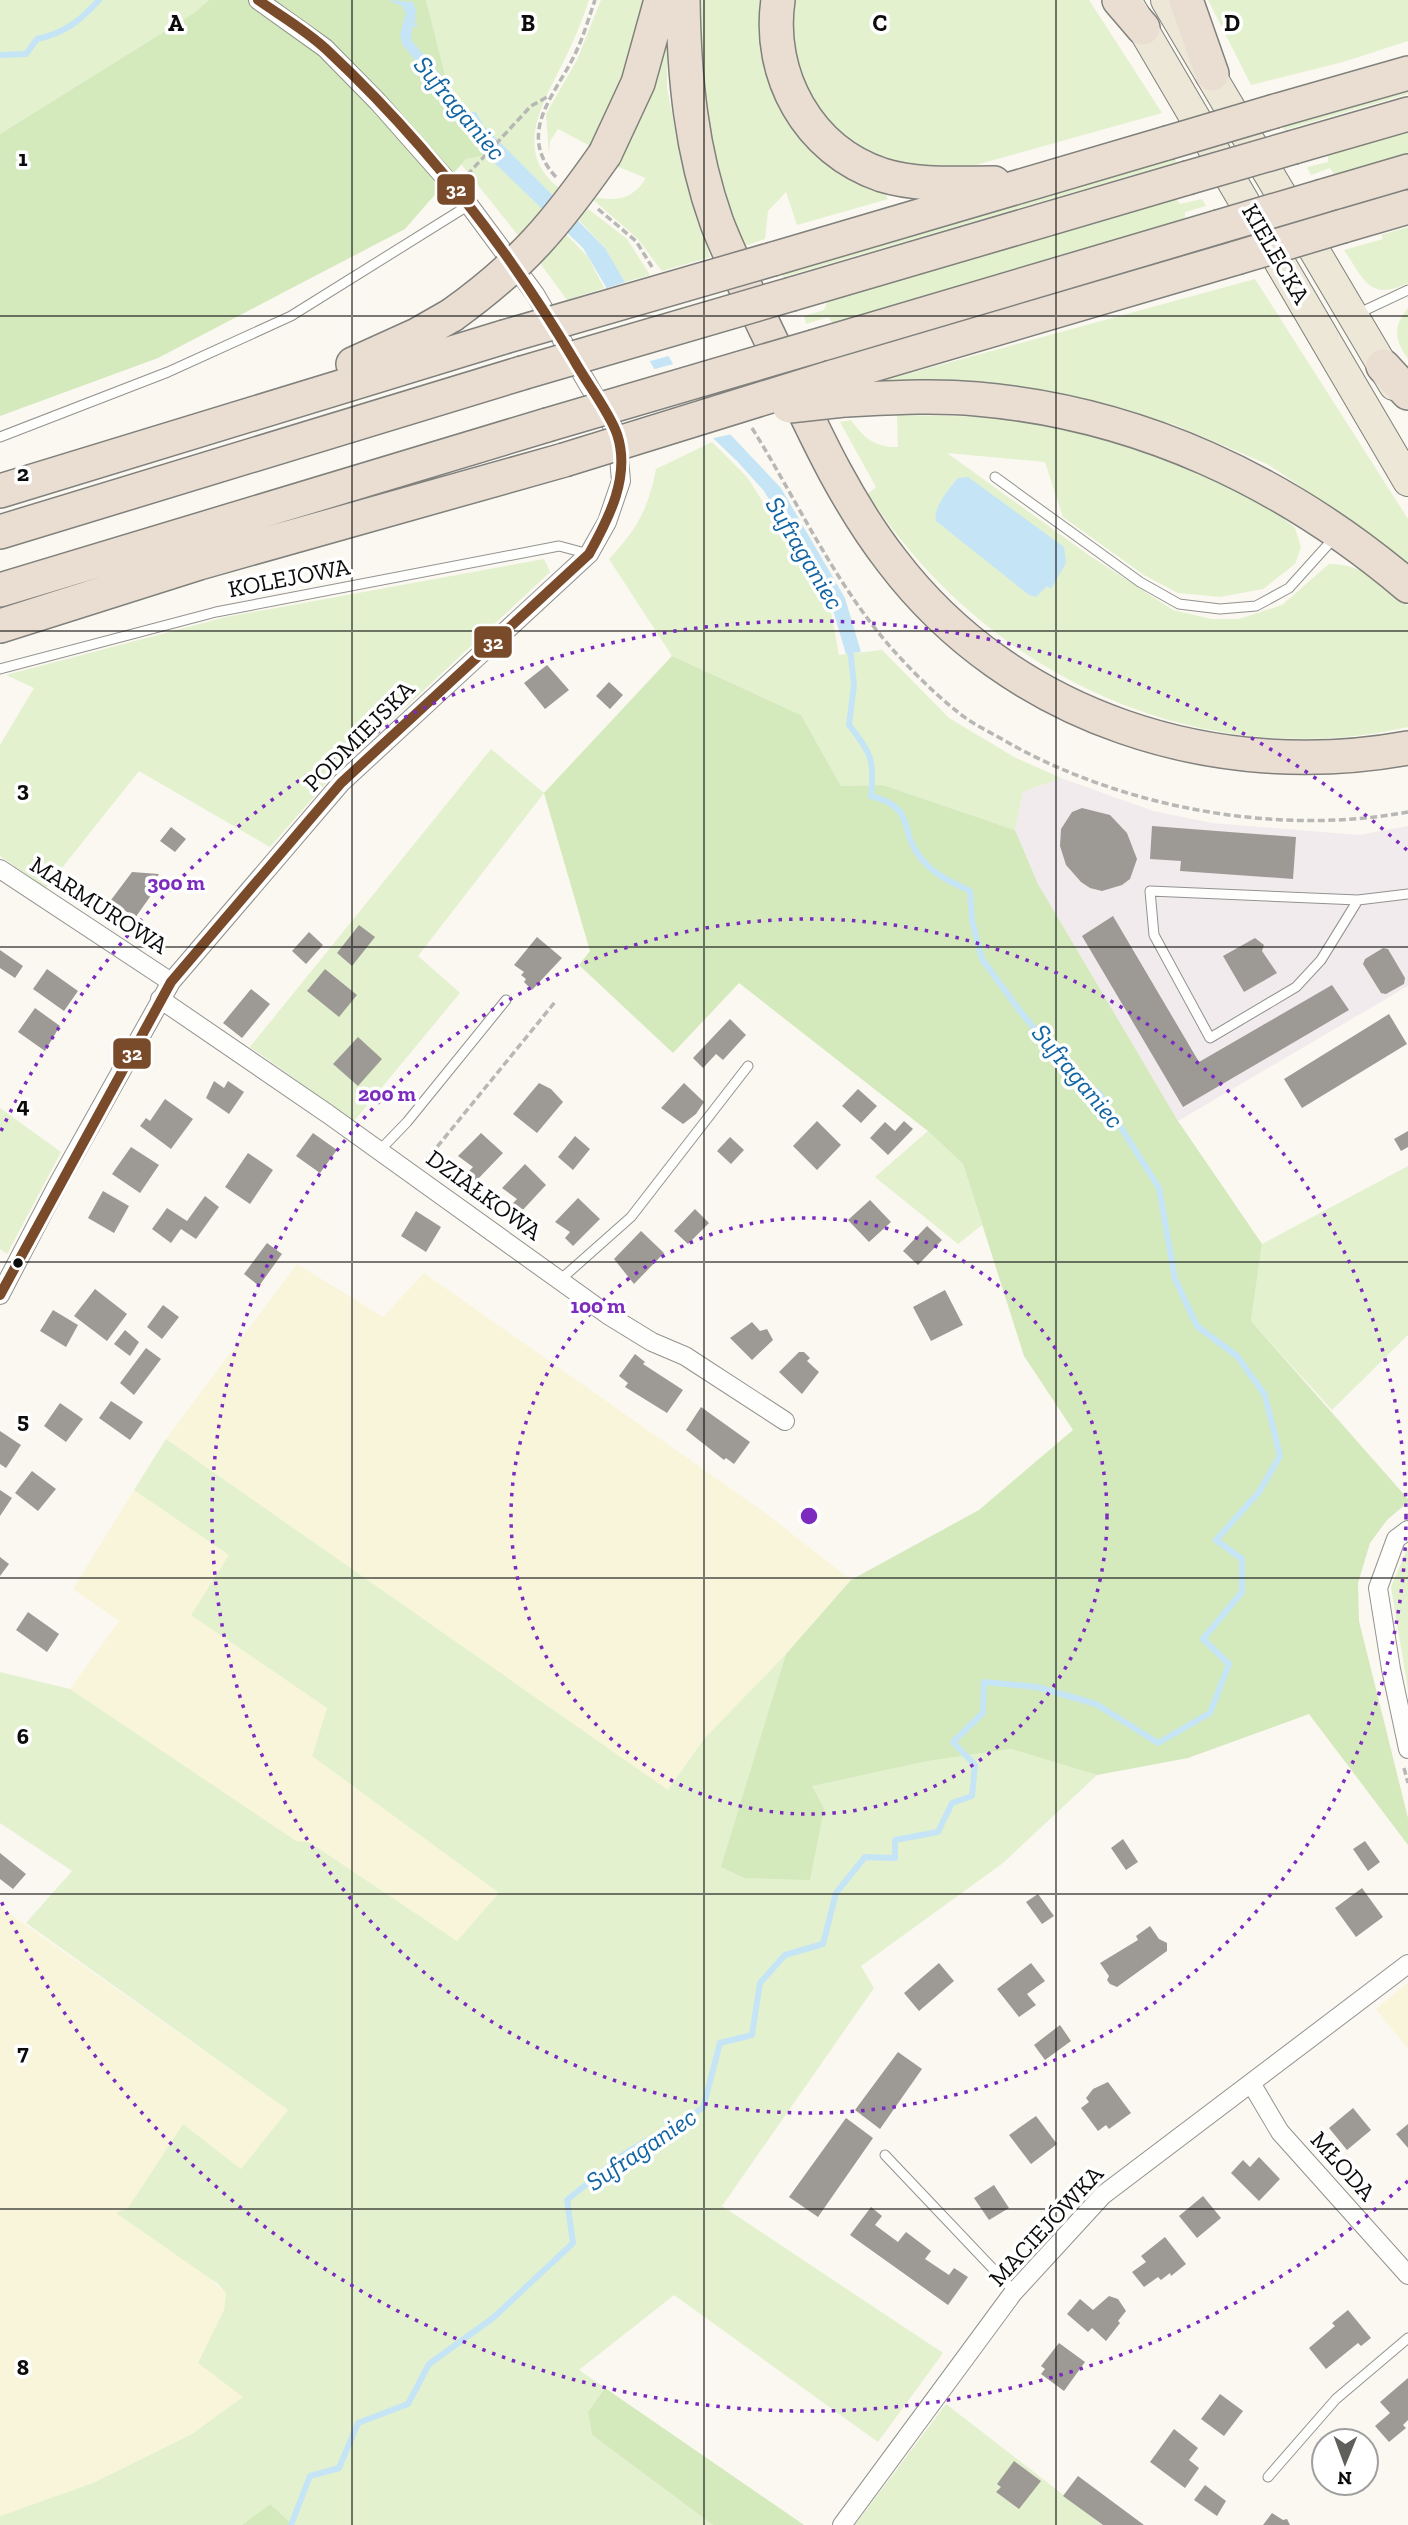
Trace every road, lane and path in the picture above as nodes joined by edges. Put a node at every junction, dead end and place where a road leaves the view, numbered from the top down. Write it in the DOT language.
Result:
graph roads {
  1 [pos="258,0"];
  2 [pos="661,0"];
  3 [pos="683,0"];
  4 [pos="778,0"];
  5 [pos="1119,0"];
  6 [pos="1126,0"];
  7 [pos="1166,0"];
  8 [pos="1186,0"];
  9 [pos="1143,28"];
  10 [pos="1408,60"];
  11 [pos="1408,73"];
  12 [pos="1212,74"];
  13 [pos="1358,88"];
  14 [pos="551,95"];
  15 [pos="1408,114"];
  16 [pos="1408,171"];
  17 [pos="467,176"];
  18 [pos="1032,183"];
  19 [pos="469,205"];
  20 [pos="1408,207"];
  21 [pos="1408,290"];
  22 [pos="1352,316"];
  23 [pos="1383,366"];
  24 [pos="838,388"];
  25 [pos="1408,393"];
  26 [pos="1408,409"];
  27 [pos="233,418"];
  28 [pos="0,437"];
  29 [pos="995,478"];
  30 [pos="1408,481"];
  31 [pos="0,491"];
  32 [pos="0,532"];
  33 [pos="1339,532"];
  34 [pos="589,554"];
  35 [pos="1408,586"];
  36 [pos="0,590"];
  37 [pos="0,626"];
  38 [pos="0,669"];
  39 [pos="1408,748"];
  40 [pos="0,869"];
  41 [pos="1408,894"];
  42 [pos="1358,900"];
  43 [pos="171,982"];
  44 [pos="160,999"];
  45 [pos="506,1000"];
  46 [pos="555,1002"];
  47 [pos="748,1066"];
  48 [pos="379,1150"];
  49 [pos="414,1176"];
  50 [pos="560,1280"];
  51 [pos="0,1296"];
  52 [pos="785,1420"];
  53 [pos="1408,1530"];
  54 [pos="1408,1749"];
  55 [pos="1408,1964"];
  56 [pos="1251,2083"];
  57 [pos="885,2154"];
  58 [pos="1408,2275"];
  59 [pos="1015,2292"];
  60 [pos="1408,2338"];
  61 [pos="1268,2477"];
  62 [pos="842,2525"];
  1 -- 19 [label="street, PODMIEJSKA"];
  2 -- 27 [label="highway, bridge"];
  3 -- 39 [label="highway"];
  4 -- 18 [label="highway"];
  5 -- 9 [label="highway"];
  6 -- 9 [label="main road, KIELECKA"];
  7 -- 12 [label="main road, KIELECKA"];
  8 -- 12 [label="highway"];
  9 -- 30 [label="main road, KIELECKA"];
  10 -- 13 [label="highway"];
  11 -- 13 [label="highway"];
  12 -- 22 [label="main road, KIELECKA"];
  13 -- 18 [label="highway, bridge"];
  14 -- 17 [label="path"];
  15 -- 32 [label="highway, bridge"];
  16 -- 36 [label="highway, bridge"];
  18 -- 27 [label="highway, bridge"];
  19 -- 28 [label="lane"];
  19 -- 34 [label="street, PODMIEJSKA"];
  20 -- 24 [label="highway, bridge"];
  21 -- 22 [label="lane"];
  22 -- 23 [label="main road, KIELECKA"];
  23 -- 25 [label="highway"];
  23 -- 26 [label="main road"];
  24 -- 33 [label="highway"];
  24 -- 37 [label="highway, bridge"];
  27 -- 31 [label="highway"];
  29 -- 33 [label="lane"];
  33 -- 35 [label="highway"];
  34 -- 38 [label="lane, KOLEJOWA"];
  34 -- 43 [label="street, PODMIEJSKA"];
  40 -- 43 [label="street, MARMUROWA"];
  41 -- 42 [label="lane"];
  42 -- 42 [label="lane"];
  43 -- 44 [label="street, PODMIEJSKA"];
  44 -- 48 [label="street, DZIAŁKOWA"];
  44 -- 51 [label="street, PODMIEJSKA"];
  45 -- 48 [label="lane"];
  46 -- 49 [label="path"];
  47 -- 50 [label="lane"];
  48 -- 49 [label="street, DZIAŁKOWA"];
  49 -- 50 [label="street, DZIAŁKOWA"];
  50 -- 52 [label="street, DZIAŁKOWA"];
  53 -- 54 [label="street"];
  55 -- 56 [label="street, MACIEJÓWKA"];
  56 -- 58 [label="street, MŁODA"];
  56 -- 59 [label="street, MACIEJÓWKA"];
  57 -- 59 [label="lane"];
  59 -- 62 [label="street, MACIEJÓWKA"];
  60 -- 61 [label="lane"];
}
